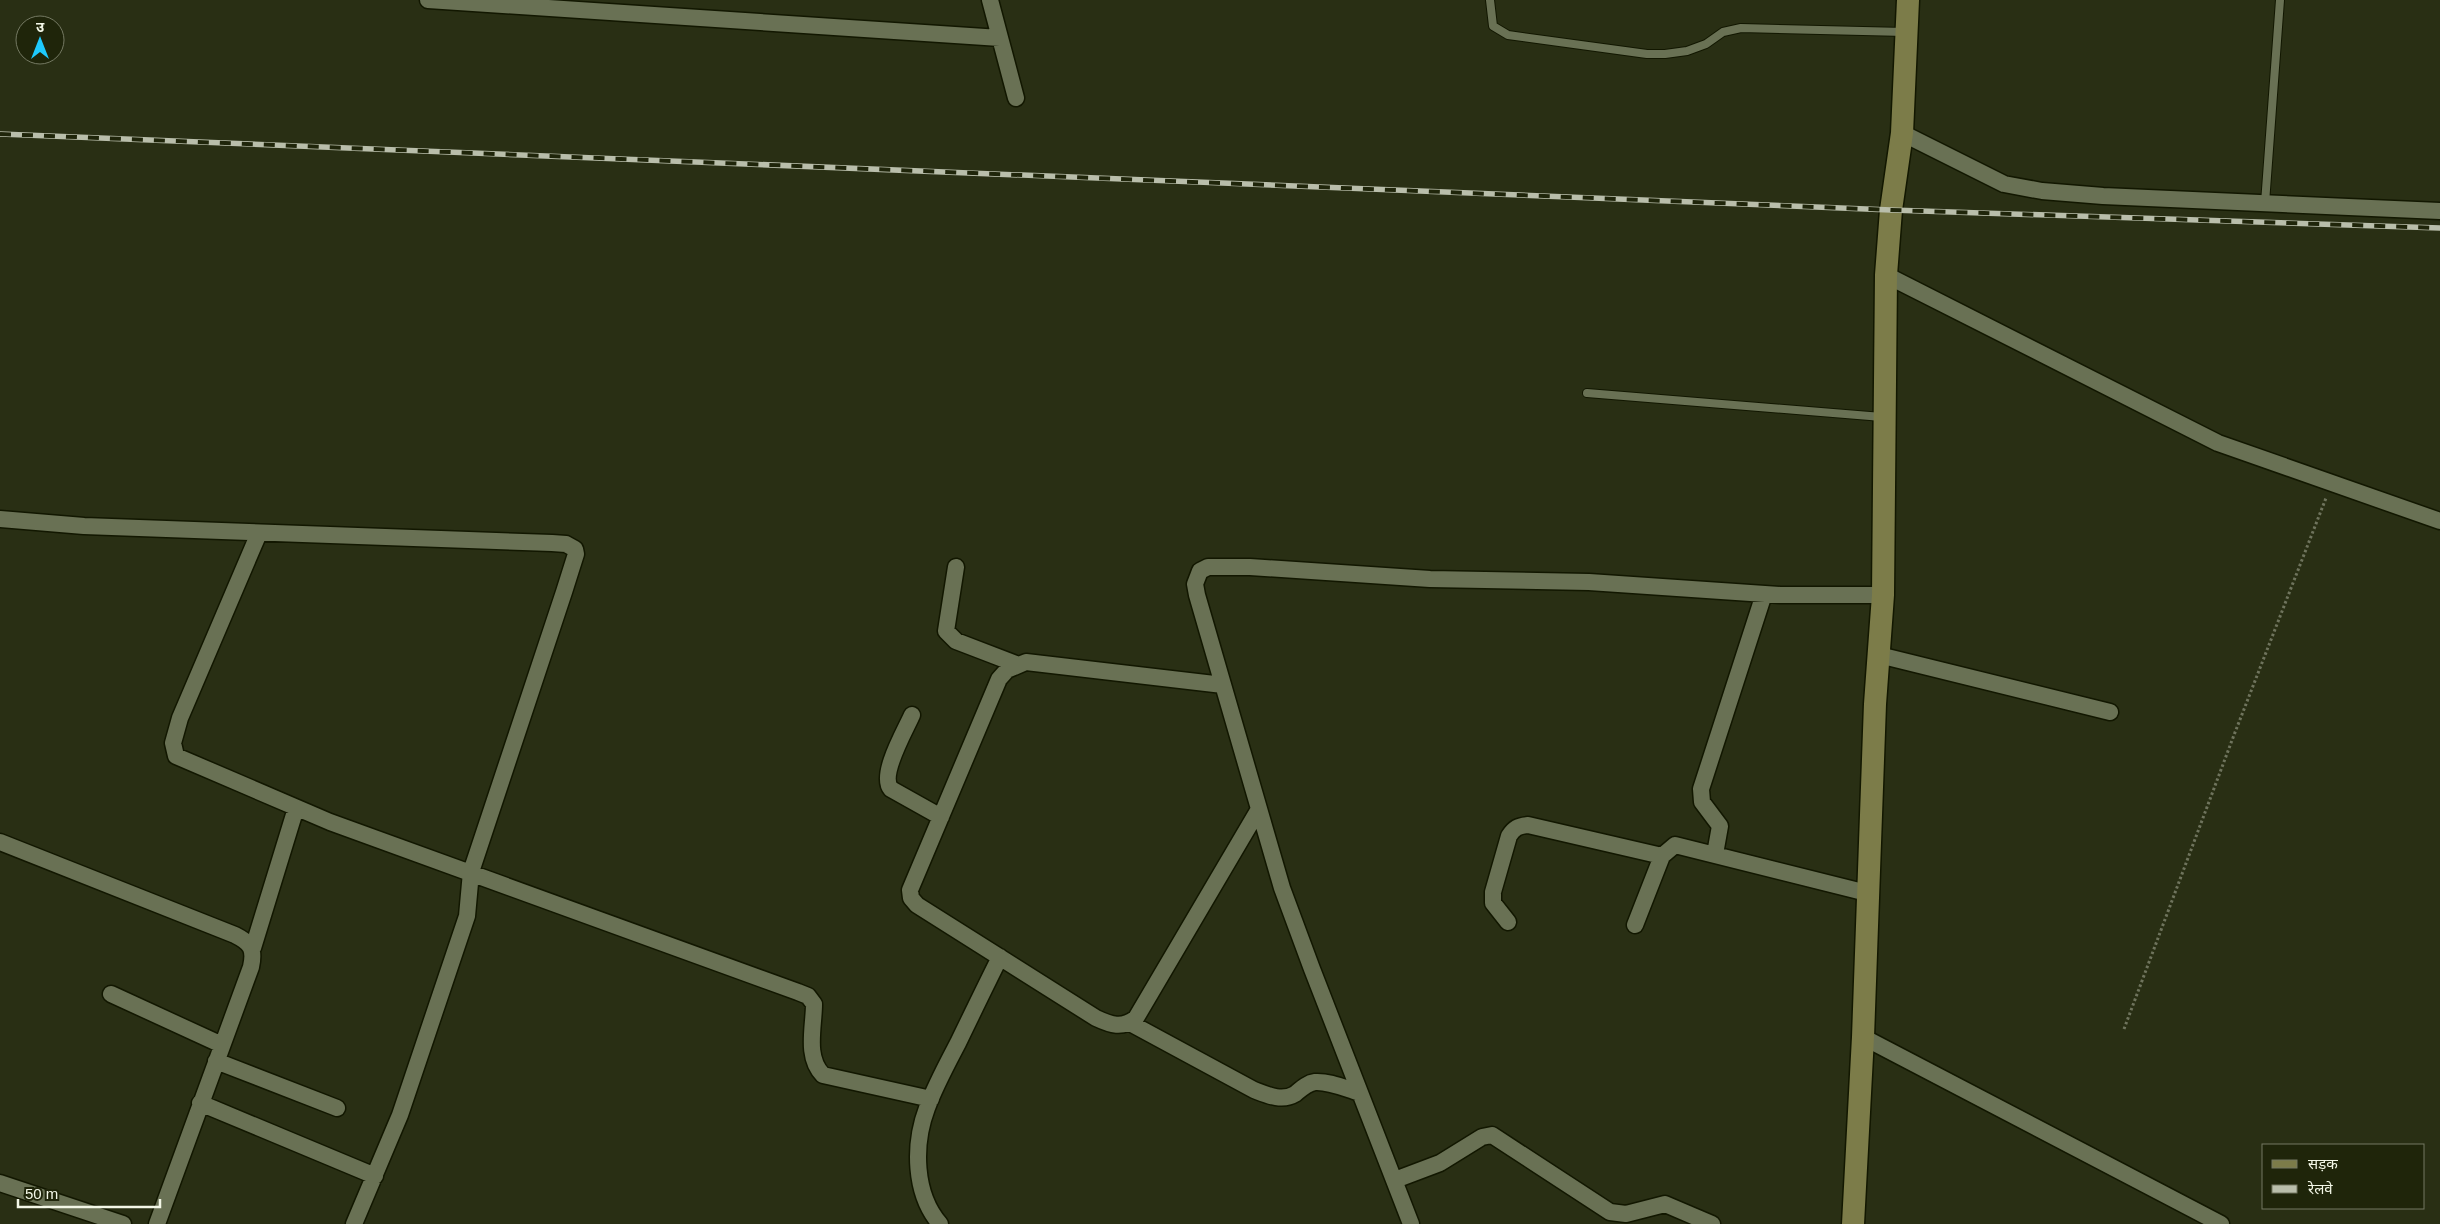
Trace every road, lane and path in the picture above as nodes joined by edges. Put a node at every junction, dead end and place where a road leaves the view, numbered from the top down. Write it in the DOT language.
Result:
graph roads {
  1 [pos="428,0"];
  2 [pos="990,0"];
  3 [pos="1490,0"];
  4 [pos="1908,0"];
  5 [pos="2280,0"];
  6 [pos="1908,32"];
  7 [pos="1000,38"];
  8 [pos="1016,98"];
  9 [pos="1902,133"];
  10 [pos="2265,203"];
  11 [pos="2440,211"];
  12 [pos="1886,275"];
  13 [pos="1587,393"];
  14 [pos="1884,418"];
  15 [pos="2332,484"];
  16 [pos="0,519"];
  17 [pos="2440,521"];
  18 [pos="259,532"];
  19 [pos="956,567"];
  20 [pos="1764,594"];
  21 [pos="1883,595"];
  22 [pos="1879,655"];
  23 [pos="1016,664"];
  24 [pos="1223,684"];
  25 [pos="2110,712"];
  26 [pos="912,715"];
  27 [pos="296,808"];
  28 [pos="1259,809"];
  29 [pos="941,816"];
  30 [pos="0,842"];
  31 [pos="1716,854"];
  32 [pos="1662,856"];
  33 [pos="471,872"];
  34 [pos="1867,894"];
  35 [pos="1508,922"];
  36 [pos="1635,924"];
  37 [pos="253,948"];
  38 [pos="1000,957"];
  39 [pos="111,994"];
  40 [pos="1130,1023"];
  41 [pos="2124,1029"];
  42 [pos="1863,1037"];
  43 [pos="222,1045"];
  44 [pos="216,1061"];
  45 [pos="1360,1093"];
  46 [pos="931,1099"];
  47 [pos="200,1103"];
  48 [pos="336,1108"];
  49 [pos="375,1176"];
  50 [pos="1394,1180"];
  51 [pos="0,1183"];
  52 [pos="123,1224"];
  53 [pos="157,1224"];
  54 [pos="354,1224"];
  55 [pos="940,1224"];
  56 [pos="1411,1224"];
  57 [pos="1712,1224"];
  58 [pos="1853,1224"];
  59 [pos="2221,1224"];
  1 -- 7 [label="street"];
  2 -- 7 [label="street"];
  3 -- 6 [label="lane"];
  4 -- 6 [label="main road"];
  5 -- 10 [label="lane"];
  6 -- 9 [label="main road"];
  7 -- 8 [label="street"];
  9 -- 10 [label="street"];
  9 -- 12 [label="main road"];
  10 -- 11 [label="street"];
  12 -- 14 [label="main road"];
  12 -- 15 [label="street"];
  13 -- 14 [label="lane"];
  14 -- 21 [label="main road"];
  15 -- 17 [label="street"];
  15 -- 41 [label="path"];
  16 -- 18 [label="street"];
  18 -- 27 [label="street"];
  18 -- 33 [label="street"];
  19 -- 23 [label="street"];
  20 -- 21 [label="street"];
  20 -- 24 [label="street"];
  20 -- 31 [label="street"];
  21 -- 22 [label="main road"];
  22 -- 25 [label="street"];
  22 -- 34 [label="main road"];
  23 -- 24 [label="street"];
  23 -- 29 [label="street"];
  24 -- 28 [label="street"];
  26 -- 29 [label="street"];
  27 -- 33 [label="street"];
  27 -- 37 [label="street"];
  28 -- 40 [label="street"];
  28 -- 45 [label="street"];
  29 -- 38 [label="street"];
  30 -- 37 [label="street"];
  31 -- 32 [label="street"];
  31 -- 34 [label="street"];
  32 -- 35 [label="street"];
  32 -- 36 [label="street"];
  33 -- 46 [label="street"];
  33 -- 49 [label="street"];
  34 -- 42 [label="main road"];
  37 -- 43 [label="street"];
  38 -- 40 [label="street"];
  38 -- 46 [label="street"];
  39 -- 43 [label="street"];
  40 -- 45 [label="street"];
  42 -- 58 [label="main road"];
  42 -- 59 [label="street"];
  43 -- 44 [label="street"];
  44 -- 47 [label="street"];
  44 -- 48 [label="street"];
  45 -- 50 [label="street"];
  46 -- 55 [label="street"];
  47 -- 49 [label="street"];
  47 -- 53 [label="street"];
  49 -- 54 [label="street"];
  50 -- 56 [label="street"];
  50 -- 57 [label="street"];
  51 -- 52 [label="street"];
}
